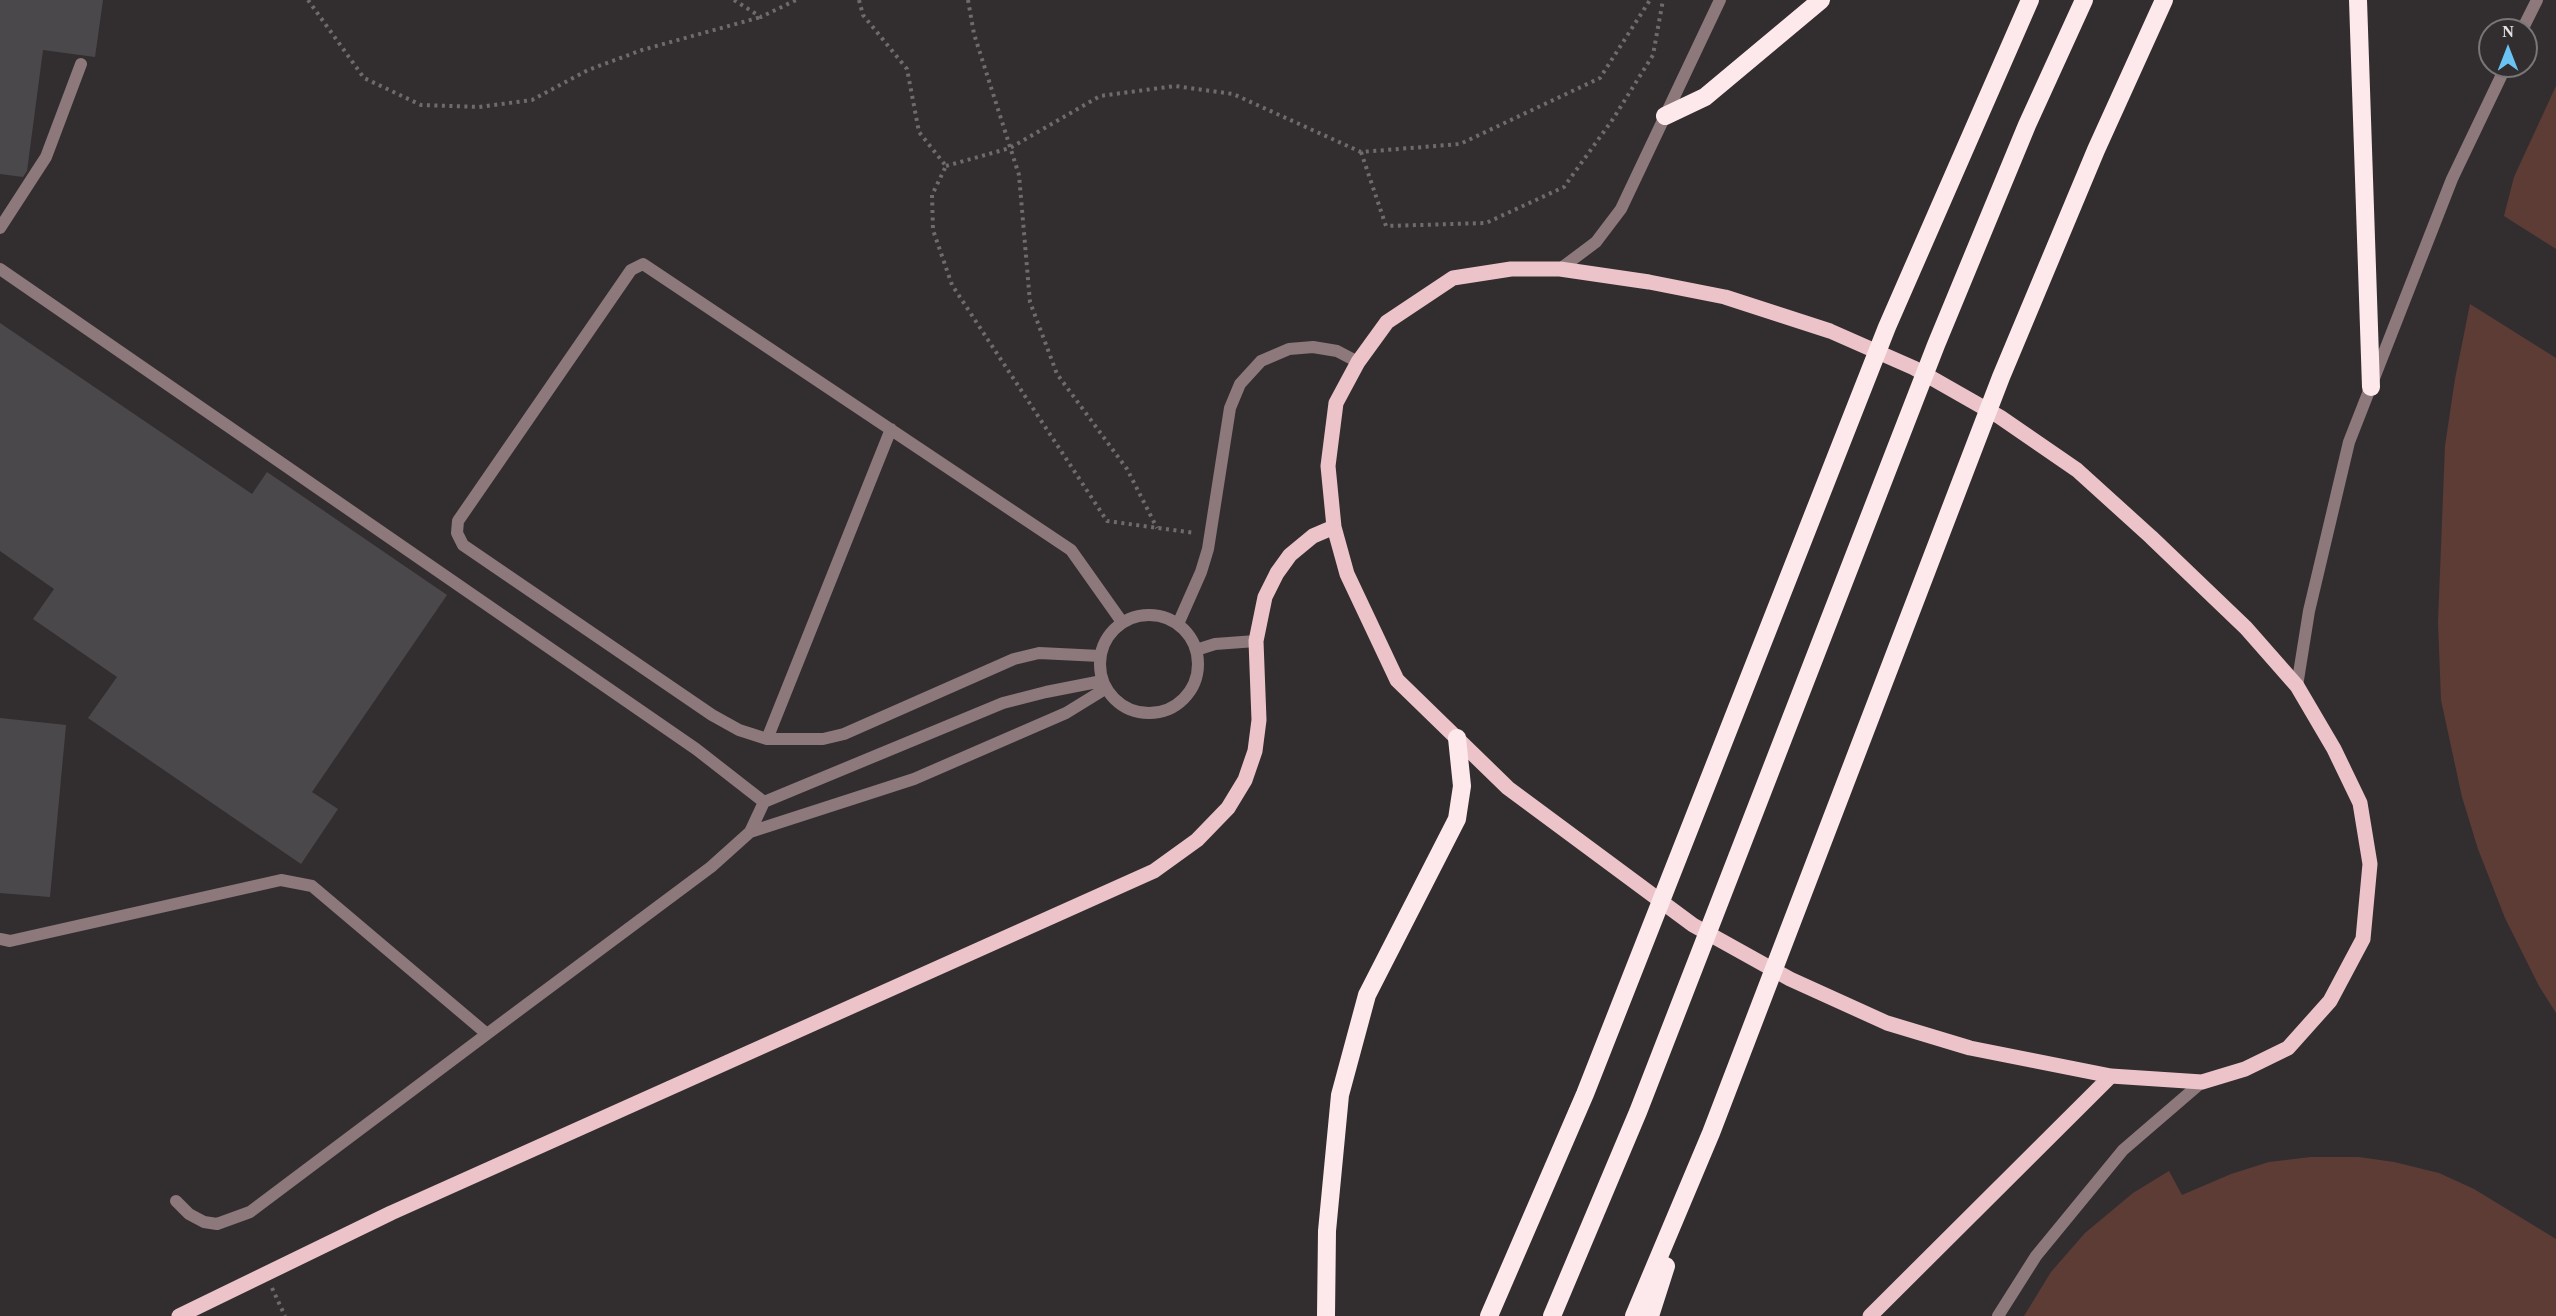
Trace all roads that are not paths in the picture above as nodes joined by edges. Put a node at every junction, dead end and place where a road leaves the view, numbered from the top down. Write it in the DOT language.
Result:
graph roads {
  1 [pos="1720,0"];
  2 [pos="1821,0"];
  3 [pos="2030,0"];
  4 [pos="2084,0"];
  5 [pos="2164,0"];
  6 [pos="2358,0"];
  7 [pos="2537,0"];
  8 [pos="2529,18"];
  9 [pos="81,64"];
  10 [pos="2499,78"];
  11 [pos="1665,116"];
  12 [pos="0,228"];
  13 [pos="0,269"];
  14 [pos="1560,269"];
  15 [pos="1358,362"];
  16 [pos="2371,387"];
  17 [pos="891,429"];
  18 [pos="1334,527"];
  19 [pos="1122,622"];
  20 [pos="1178,624"];
  21 [pos="1256,641"];
  22 [pos="1196,650"];
  23 [pos="1100,656"];
  24 [pos="1104,685"];
  25 [pos="2297,686"];
  26 [pos="1457,738"];
  27 [pos="767,739"];
  28 [pos="764,802"];
  29 [pos="750,832"];
  30 [pos="0,939"];
  31 [pos="487,1034"];
  32 [pos="2111,1076"];
  33 [pos="2202,1082"];
  34 [pos="1710,1133"];
  35 [pos="176,1201"];
  36 [pos="179,1316"];
  37 [pos="1326,1316"];
  38 [pos="1489,1316"];
  39 [pos="1552,1316"];
  40 [pos="1634,1316"];
  41 [pos="1650,1316"];
  42 [pos="1870,1316"];
  43 [pos="1998,1316"];
  1 -- 11 [label="street"];
  2 -- 11 [label="highway"];
  3 -- 38 [label="highway"];
  4 -- 39 [label="highway"];
  5 -- 34 [label="highway"];
  6 -- 16 [label="highway"];
  7 -- 8 [label="street"];
  9 -- 12 [label="street"];
  10 -- 16 [label="street"];
  11 -- 14 [label="street"];
  13 -- 28 [label="street"];
  14 -- 15 [label="main road"];
  14 -- 25 [label="main road"];
  15 -- 18 [label="main road"];
  15 -- 20 [label="street"];
  16 -- 25 [label="street"];
  17 -- 19 [label="street"];
  17 -- 27 [label="street"];
  17 -- 27 [label="street"];
  18 -- 21 [label="main road"];
  18 -- 26 [label="main road"];
  19 -- 20 [label="street"];
  19 -- 23 [label="street"];
  20 -- 22 [label="street"];
  21 -- 22 [label="street"];
  21 -- 36 [label="main road"];
  22 -- 24 [label="street"];
  23 -- 24 [label="street"];
  23 -- 27 [label="street"];
  24 -- 28 [label="street"];
  24 -- 29 [label="street"];
  25 -- 33 [label="main road"];
  26 -- 32 [label="main road"];
  26 -- 37 [label="highway"];
  28 -- 29 [label="street"];
  29 -- 31 [label="street"];
  30 -- 31 [label="street"];
  31 -- 35 [label="street"];
  32 -- 33 [label="main road"];
  32 -- 42 [label="main road"];
  33 -- 43 [label="street"];
  34 -- 40 [label="highway"];
  34 -- 41 [label="highway"];
}
